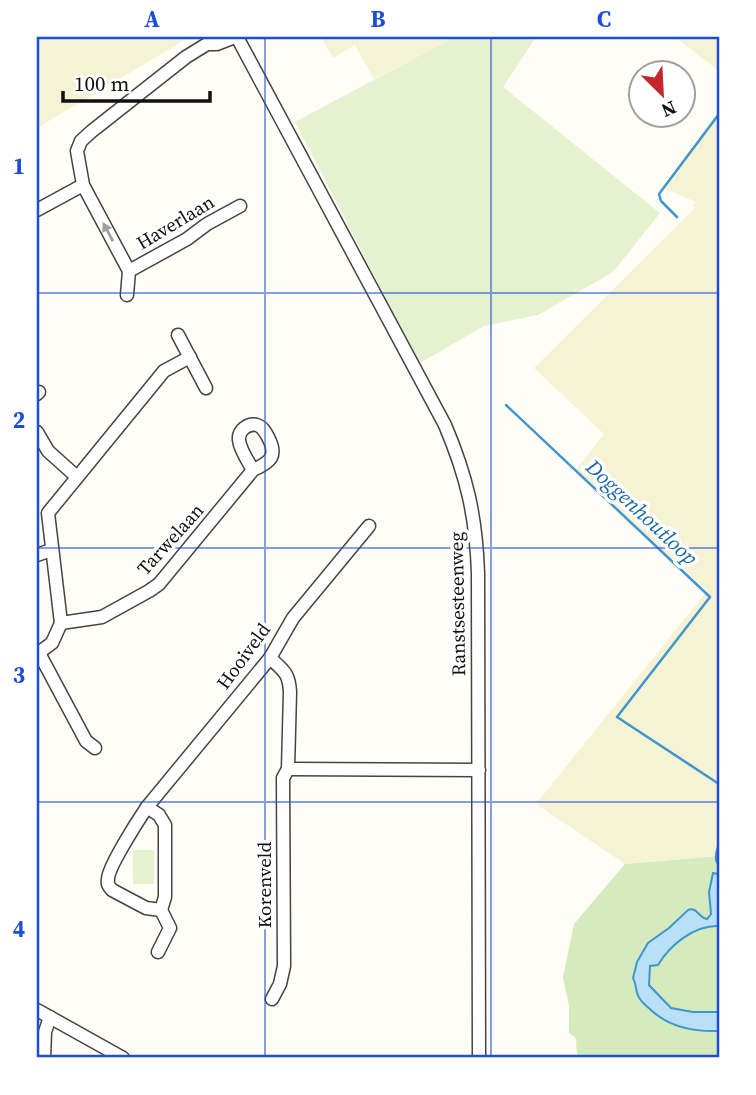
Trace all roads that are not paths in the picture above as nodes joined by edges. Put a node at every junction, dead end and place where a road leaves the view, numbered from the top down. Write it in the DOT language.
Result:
graph roads {
  1 [pos="236,37"];
  2 [pos="209,41"];
  3 [pos="83,185"];
  4 [pos="240,206"];
  5 [pos="37,210"];
  6 [pos="129,271"];
  7 [pos="127,295"];
  8 [pos="178,335"];
  9 [pos="190,357"];
  10 [pos="206,388"];
  11 [pos="37,432"];
  12 [pos="253,470"];
  13 [pos="77,477"];
  14 [pos="369,526"];
  15 [pos="51,550"];
  16 [pos="37,555"];
  17 [pos="61,623"];
  18 [pos="38,654"];
  19 [pos="270,659"];
  20 [pos="95,748"];
  21 [pos="288,769"];
  22 [pos="479,770"];
  23 [pos="147,807"];
  24 [pos="161,910"];
  25 [pos="158,952"];
  26 [pos="272,999"];
  27 [pos="37,1010"];
  28 [pos="50,1017"];
  29 [pos="44,1058"];
  30 [pos="123,1058"];
  31 [pos="479,1058"];
  1 -- 2 [label="street"];
  1 -- 22 [label="street, Ranstsesteenweg"];
  2 -- 3 [label="street"];
  3 -- 5 [label="street"];
  6 -- 3 [label="street, one-way"];
  4 -- 6 [label="street, Haverlaan"];
  6 -- 7 [label="street"];
  8 -- 9 [label="street"];
  9 -- 10 [label="street"];
  9 -- 13 [label="street"];
  11 -- 13 [label="street"];
  12 -- 17 [label="street, Tarwelaan"];
  13 -- 15 [label="street"];
  14 -- 19 [label="street, Hooiveld"];
  15 -- 16 [label="street"];
  15 -- 17 [label="street"];
  17 -- 18 [label="street"];
  18 -- 20 [label="street"];
  19 -- 21 [label="street, Korenveld"];
  19 -- 23 [label="street, Hooiveld"];
  21 -- 22 [label="street"];
  21 -- 26 [label="street, Korenveld"];
  22 -- 31 [label="street, Ranstsesteenweg"];
  23 -- 24 [label="street"];
  23 -- 24 [label="street, Hooiveld"];
  24 -- 25 [label="street"];
  27 -- 28 [label="street"];
  28 -- 29 [label="street"];
  28 -- 30 [label="street"];
}
